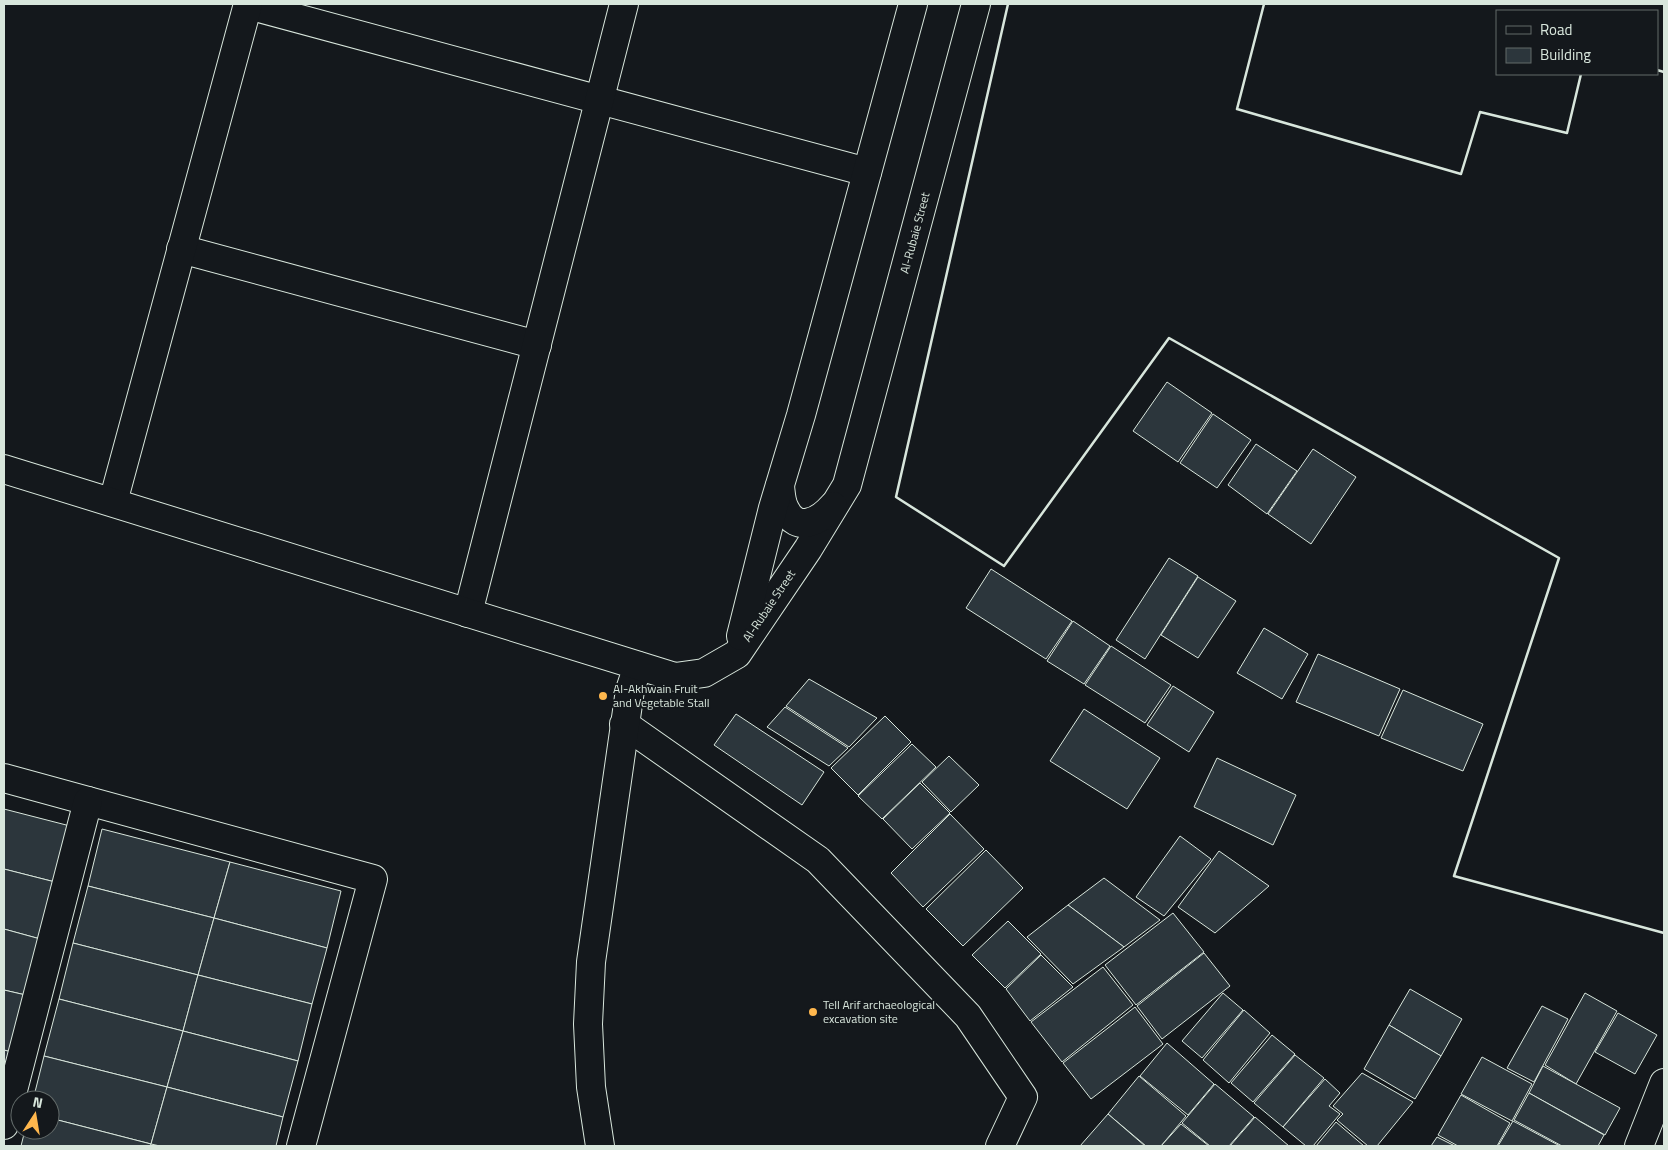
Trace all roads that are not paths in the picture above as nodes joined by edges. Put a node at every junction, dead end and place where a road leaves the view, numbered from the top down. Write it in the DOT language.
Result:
graph roads {
  1 [pos="248,4"];
  2 [pos="624,4"];
  3 [pos="912,4"];
  4 [pos="976,4"];
  5 [pos="599,101"];
  6 [pos="867,172"];
  7 [pos="181,249"];
  8 [pos="537,345"];
  9 [pos="4,469"];
  10 [pos="780,486"];
  11 [pos="113,502"];
  12 [pos="835,504"];
  13 [pos="468,613"];
  14 [pos="736,654"];
  15 [pos="638,666"];
  16 [pos="624,724"];
  17 [pos="4,778"];
  18 [pos="88,801"];
  19 [pos="1664,1083"];
  20 [pos="4,1125"];
  21 [pos="301,1146"];
  22 [pos="600,1146"];
  23 [pos="1000,1146"];
  24 [pos="1639,1146"];
  1 -- 5 [label="street"];
  1 -- 7 [label="street"];
  2 -- 5 [label="street"];
  3 -- 6 [label="street, Al-Rubaie Street"];
  4 -- 12 [label="street, Al-Rubaie Street"];
  5 -- 6 [label="street"];
  5 -- 8 [label="street"];
  6 -- 10 [label="street, Al-Rubaie Street"];
  7 -- 8 [label="street"];
  7 -- 11 [label="street"];
  8 -- 13 [label="street"];
  9 -- 11 [label="street"];
  10 -- 12 [label="street"];
  10 -- 14 [label="street, Al-Rubaie Street"];
  11 -- 13 [label="street"];
  12 -- 14 [label="street, Al-Rubaie Street"];
  13 -- 15 [label="street"];
  14 -- 15 [label="street"];
  15 -- 16 [label="street"];
  16 -- 22 [label="street"];
  16 -- 23 [label="street"];
  17 -- 18 [label="street"];
  18 -- 20 [label="street"];
  18 -- 21 [label="street"];
  19 -- 24 [label="street"];
}
